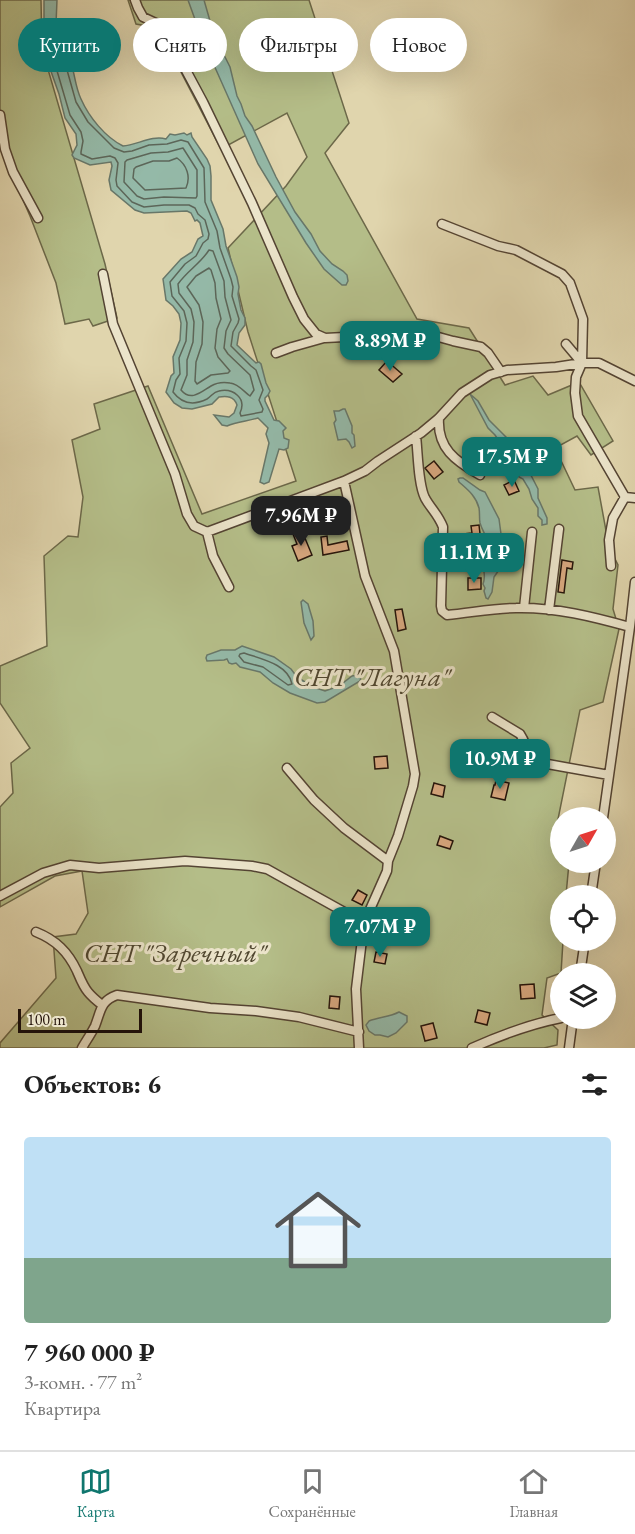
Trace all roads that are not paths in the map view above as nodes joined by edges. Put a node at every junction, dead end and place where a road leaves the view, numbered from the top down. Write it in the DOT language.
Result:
graph roads {
  1 [pos="135,0"];
  2 [pos="0,115"];
  3 [pos="38,218"];
  4 [pos="442,224"];
  5 [pos="103,274"];
  6 [pos="325,338"];
  7 [pos="566,344"];
  8 [pos="276,353"];
  9 [pos="582,363"];
  10 [pos="501,372"];
  11 [pos="635,381"];
  12 [pos="439,418"];
  13 [pos="416,436"];
  14 [pos="480,475"];
  15 [pos="344,481"];
  16 [pos="625,497"];
  17 [pos="635,498"];
  18 [pos="559,529"];
  19 [pos="207,532"];
  20 [pos="532,532"];
  21 [pos="611,566"];
  22 [pos="635,582"];
  23 [pos="229,587"];
  24 [pos="524,608"];
  25 [pos="549,610"];
  26 [pos="630,627"];
  27 [pos="492,717"];
  28 [pos="287,768"];
  29 [pos="609,776"];
  30 [pos="605,807"];
  31 [pos="388,861"];
  32 [pos="0,896"];
  33 [pos="364,923"];
  34 [pos="36,932"];
  35 [pos="102,1005"];
  36 [pos="550,1021"];
  37 [pos="572,1029"];
  38 [pos="359,1032"];
  39 [pos="82,1048"];
  40 [pos="359,1048"];
  41 [pos="472,1048"];
  42 [pos="569,1048"];
  1 -- 6 [label="street"];
  2 -- 3 [label="street"];
  4 -- 9 [label="street"];
  5 -- 19 [label="street"];
  6 -- 8 [label="street"];
  6 -- 10 [label="street"];
  7 -- 9 [label="street"];
  9 -- 10 [label="street"];
  9 -- 11 [label="street"];
  9 -- 16 [label="street"];
  10 -- 12 [label="street"];
  12 -- 13 [label="street"];
  12 -- 14 [label="street"];
  13 -- 15 [label="street"];
  13 -- 24 [label="street"];
  15 -- 19 [label="street"];
  15 -- 31 [label="street"];
  16 -- 17 [label="street"];
  16 -- 21 [label="street"];
  18 -- 25 [label="street"];
  19 -- 23 [label="street"];
  20 -- 24 [label="street"];
  22 -- 26 [label="street"];
  24 -- 25 [label="street"];
  25 -- 26 [label="street"];
  26 -- 29 [label="street"];
  27 -- 29 [label="street"];
  28 -- 31 [label="street"];
  29 -- 30 [label="street"];
  31 -- 33 [label="street"];
  32 -- 33 [label="street"];
  33 -- 38 [label="street"];
  34 -- 35 [label="street"];
  35 -- 38 [label="street"];
  35 -- 39 [label="street"];
  36 -- 41 [label="street"];
  37 -- 42 [label="street"];
  38 -- 40 [label="street"];
}
